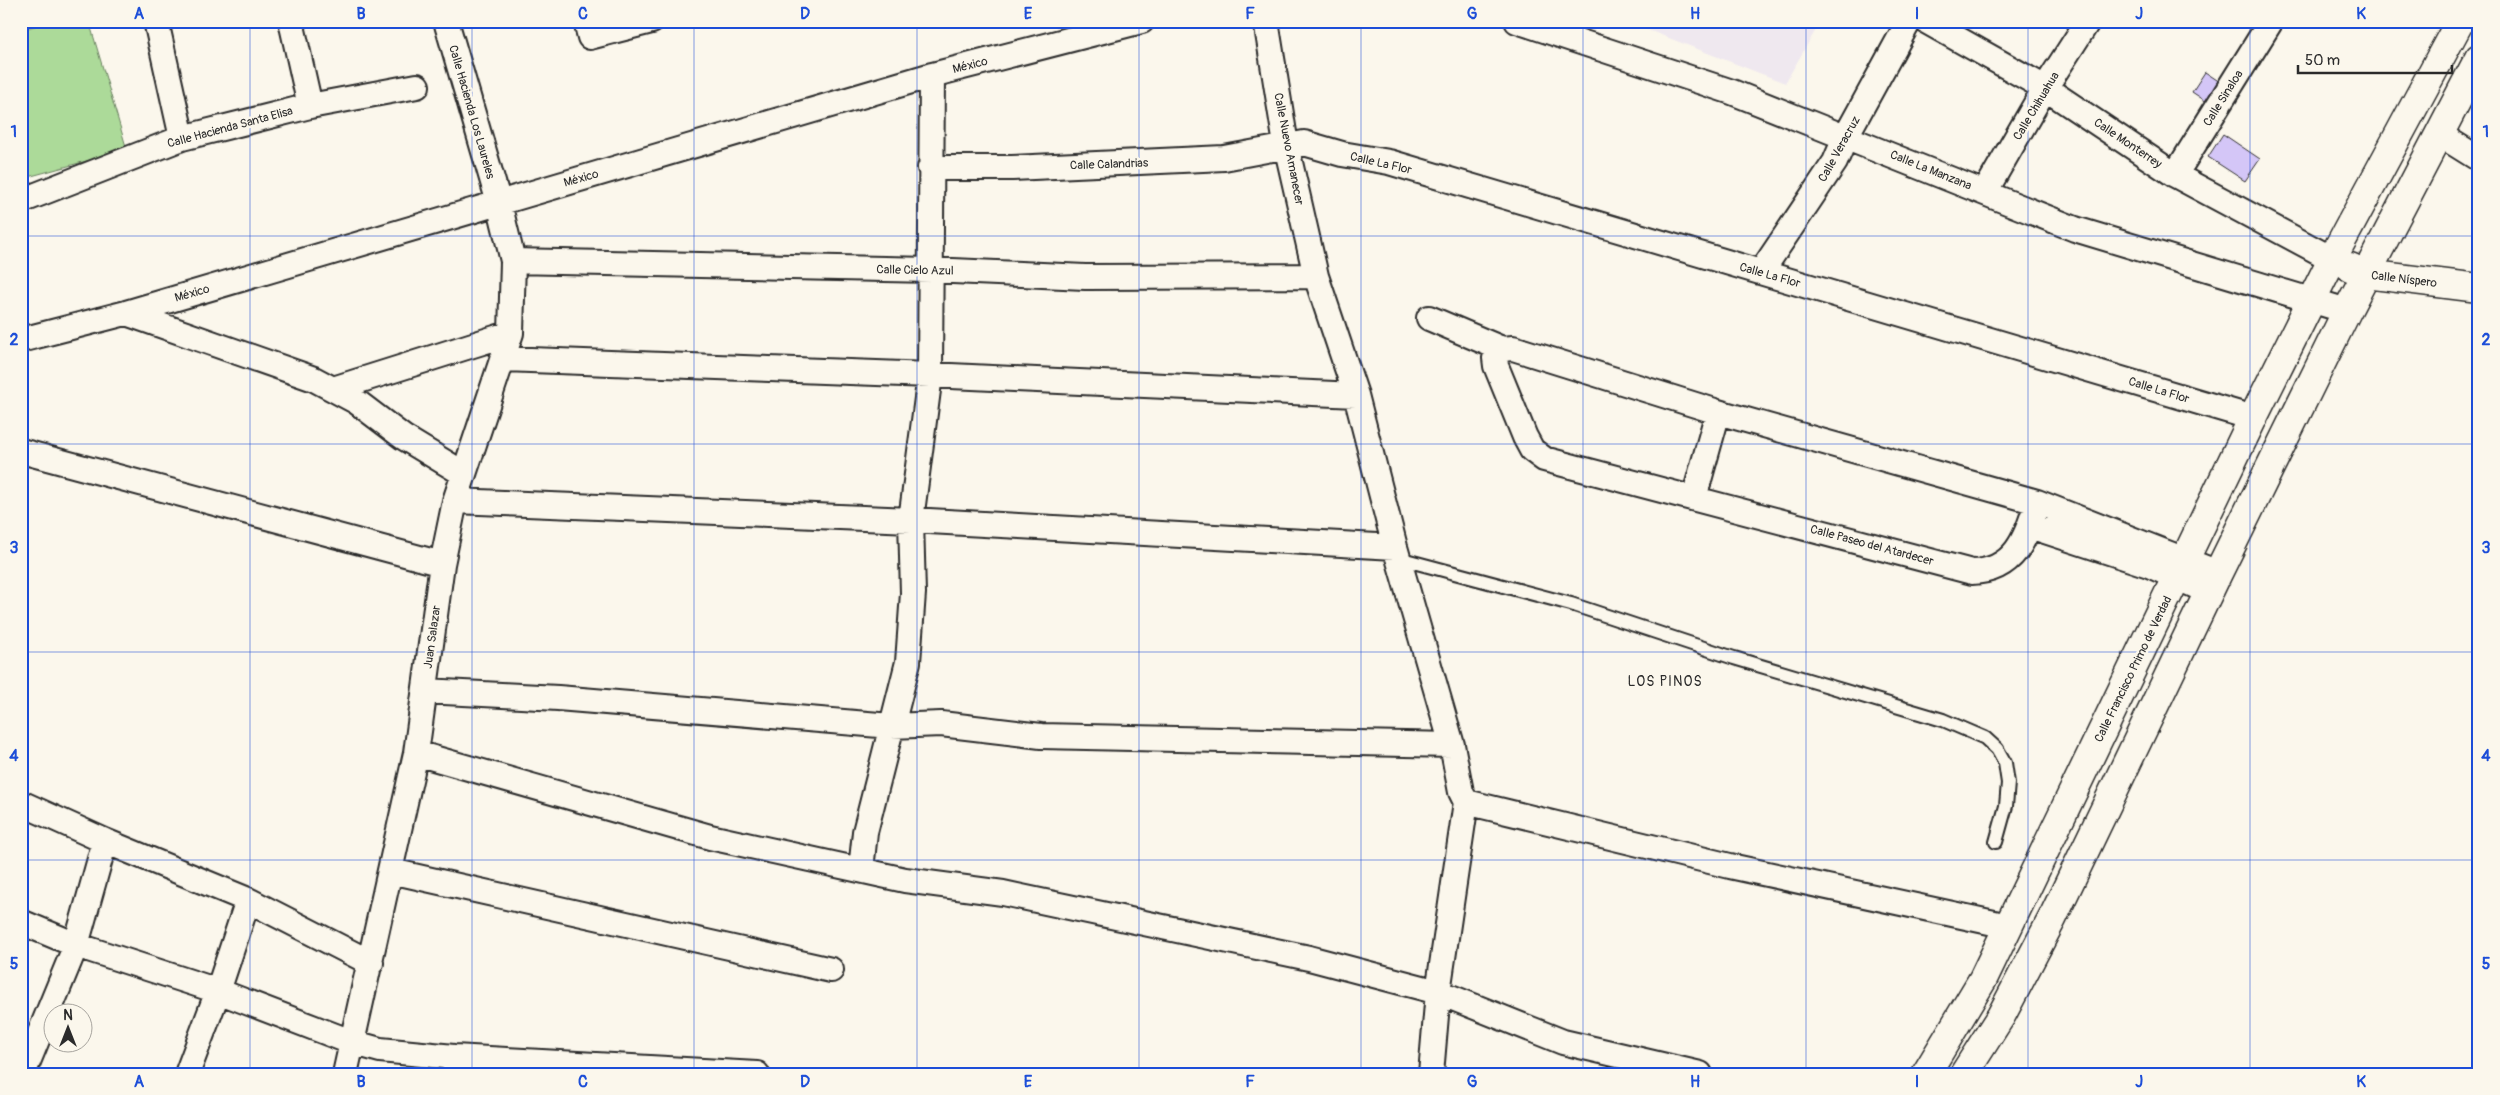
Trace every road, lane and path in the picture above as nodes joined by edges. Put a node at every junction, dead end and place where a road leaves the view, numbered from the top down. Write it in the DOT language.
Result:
graph roads {
  1 [pos="156,21"];
  2 [pos="291,21"];
  3 [pos="446,21"];
  4 [pos="652,21"];
  5 [pos="1142,21"];
  6 [pos="1266,21"];
  7 [pos="1517,21"];
  8 [pos="1910,21"];
  9 [pos="1926,21"];
  10 [pos="2088,21"];
  11 [pos="2271,21"];
  12 [pos="2460,21"];
  13 [pos="588,29"];
  14 [pos="2479,58"];
  15 [pos="932,75"];
  16 [pos="416,86"];
  17 [pos="2046,88"];
  18 [pos="310,106"];
  19 [pos="2439,134"];
  20 [pos="1846,136"];
  21 [pos="182,138"];
  22 [pos="1286,145"];
  23 [pos="2479,159"];
  24 [pos="930,168"];
  25 [pos="2176,174"];
  26 [pos="1985,192"];
  27 [pos="21,201"];
  28 [pos="499,203"];
  29 [pos="2332,259"];
  30 [pos="513,261"];
  31 [pos="931,270"];
  32 [pos="1761,272"];
  33 [pos="2366,274"];
  34 [pos="1316,276"];
  35 [pos="2479,288"];
  36 [pos="2313,299"];
  37 [pos="2347,311"];
  38 [pos="126,313"];
  39 [pos="1429,318"];
  40 [pos="511,333"];
  41 [pos="21,340"];
  42 [pos="1502,349"];
  43 [pos="504,359"];
  44 [pos="930,375"];
  45 [pos="333,389"];
  46 [pos="1356,395"];
  47 [pos="1718,412"];
  48 [pos="2253,418"];
  49 [pos="21,451"];
  50 [pos="464,474"];
  51 [pos="1694,498"];
  52 [pos="455,501"];
  53 [pos="2037,502"];
  54 [pos="911,520"];
  55 [pos="2030,526"];
  56 [pos="1396,552"];
  57 [pos="442,564"];
  58 [pos="2181,569"];
  59 [pos="2214,582"];
  60 [pos="425,691"];
  61 [pos="891,726"];
  62 [pos="1452,745"];
  63 [pos="416,753"];
  64 [pos="1466,802"];
  65 [pos="21,803"];
  66 [pos="105,841"];
  67 [pos="1996,842"];
  68 [pos="861,870"];
  69 [pos="391,872"];
  70 [pos="248,900"];
  71 [pos="21,922"];
  72 [pos="2008,926"];
  73 [pos="76,945"];
  74 [pos="371,963"];
  75 [pos="830,970"];
  76 [pos="218,991"];
  77 [pos="1438,992"];
  78 [pos="351,1042"];
  79 [pos="23,1074"];
  80 [pos="187,1074"];
  81 [pos="345,1074"];
  82 [pos="757,1074"];
  83 [pos="1430,1074"];
  84 [pos="1700,1074"];
  85 [pos="1926,1074"];
  86 [pos="1964,1074"];
  1 -- 21 [label="street"];
  2 -- 18 [label="street"];
  3 -- 28 [label="street, Calle Hacienda Los Laureles"];
  4 -- 13 [label="street"];
  5 -- 15 [label="street, México"];
  6 -- 22 [label="street, Calle Nuevo Amanecer"];
  7 -- 20 [label="street, Calle La Manzana"];
  8 -- 20 [label="street, Calle Veracruz"];
  9 -- 17 [label="street, Calle Monterrey"];
  10 -- 17 [label="street, Calle Chihuahua"];
  11 -- 25 [label="street, Calle Sinaloa"];
  12 -- 29 [label="main road, Calle Francisco Primo de Verdad"];
  14 -- 19 [label="main road"];
  15 -- 24 [label="street"];
  15 -- 28 [label="street, México"];
  16 -- 18 [label="street, Calle Hacienda Santa Elisa"];
  17 -- 25 [label="street, Calle Monterrey"];
  17 -- 26 [label="street, Calle Chihuahua"];
  18 -- 21 [label="street, Calle Hacienda Santa Elisa"];
  19 -- 23 [label="street"];
  19 -- 33 [label="main road"];
  20 -- 26 [label="street, Calle La Manzana"];
  20 -- 32 [label="street, Calle Veracruz"];
  21 -- 27 [label="street, Calle Hacienda Santa Elisa"];
  22 -- 24 [label="street, Calle Calandrias"];
  22 -- 32 [label="street, Calle La Flor"];
  22 -- 34 [label="street, Calle Nuevo Amanecer"];
  24 -- 31 [label="street"];
  25 -- 29 [label="street, Calle Monterrey"];
  26 -- 36 [label="street, Calle La Manzana"];
  28 -- 30 [label="street, Juan Salazar"];
  28 -- 38 [label="street, México"];
  29 -- 33 [label="main road, Calle Níspero"];
  29 -- 36 [label="main road, Calle Francisco Primo de Verdad"];
  30 -- 31 [label="street, Calle Cielo Azul"];
  30 -- 40 [label="street, Juan Salazar"];
  31 -- 34 [label="street, Calle Cielo Azul"];
  31 -- 44 [label="street"];
  32 -- 48 [label="street, Calle La Flor"];
  33 -- 35 [label="main road, Calle Níspero"];
  33 -- 37 [label="main road"];
  34 -- 46 [label="street, Calle Nuevo Amanecer"];
  36 -- 37 [label="street, Calle La Manzana"];
  36 -- 48 [label="main road, Calle Francisco Primo de Verdad"];
  37 -- 59 [label="main road"];
  38 -- 41 [label="street, México"];
  38 -- 45 [label="street"];
  39 -- 42 [label="street"];
  40 -- 43 [label="street, Juan Salazar"];
  40 -- 45 [label="street"];
  42 -- 47 [label="street"];
  42 -- 51 [label="street, Calle Paseo del Atardecer"];
  43 -- 44 [label="street"];
  43 -- 50 [label="street, Juan Salazar"];
  44 -- 46 [label="street"];
  44 -- 54 [label="street"];
  45 -- 50 [label="street"];
  46 -- 56 [label="street, Calle Nuevo Amanecer"];
  47 -- 51 [label="street"];
  47 -- 53 [label="street"];
  48 -- 58 [label="main road, Calle Francisco Primo de Verdad"];
  49 -- 57 [label="street"];
  50 -- 52 [label="street, Juan Salazar"];
  51 -- 55 [label="street, Calle Paseo del Atardecer"];
  52 -- 54 [label="street"];
  52 -- 57 [label="street, Juan Salazar"];
  53 -- 55 [label="street, Calle Paseo del Atardecer"];
  53 -- 58 [label="street"];
  54 -- 56 [label="street"];
  54 -- 61 [label="street"];
  55 -- 58 [label="street"];
  56 -- 62 [label="street, Calle Nuevo Amanecer"];
  56 -- 67 [label="lane"];
  57 -- 60 [label="street, Juan Salazar"];
  58 -- 59 [label="street"];
  58 -- 72 [label="main road, Calle Francisco Primo de Verdad"];
  59 -- 86 [label="main road"];
  60 -- 61 [label="street"];
  60 -- 63 [label="street, Juan Salazar"];
  61 -- 62 [label="street"];
  61 -- 68 [label="street"];
  62 -- 64 [label="street, Calle Nuevo Amanecer"];
  63 -- 68 [label="street"];
  63 -- 69 [label="street, Juan Salazar"];
  64 -- 72 [label="street"];
  64 -- 77 [label="street"];
  65 -- 66 [label="street"];
  66 -- 70 [label="street"];
  66 -- 73 [label="street"];
  68 -- 77 [label="street"];
  69 -- 74 [label="street, Juan Salazar"];
  69 -- 75 [label="street"];
  70 -- 74 [label="street"];
  70 -- 76 [label="street"];
  71 -- 73 [label="street"];
  72 -- 85 [label="main road, Calle Francisco Primo de Verdad"];
  73 -- 76 [label="street"];
  73 -- 79 [label="street"];
  74 -- 78 [label="street, Juan Salazar"];
  76 -- 78 [label="street"];
  76 -- 80 [label="street"];
  77 -- 83 [label="street"];
  77 -- 84 [label="street"];
  78 -- 81 [label="street, Juan Salazar"];
  78 -- 82 [label="street"];
}
